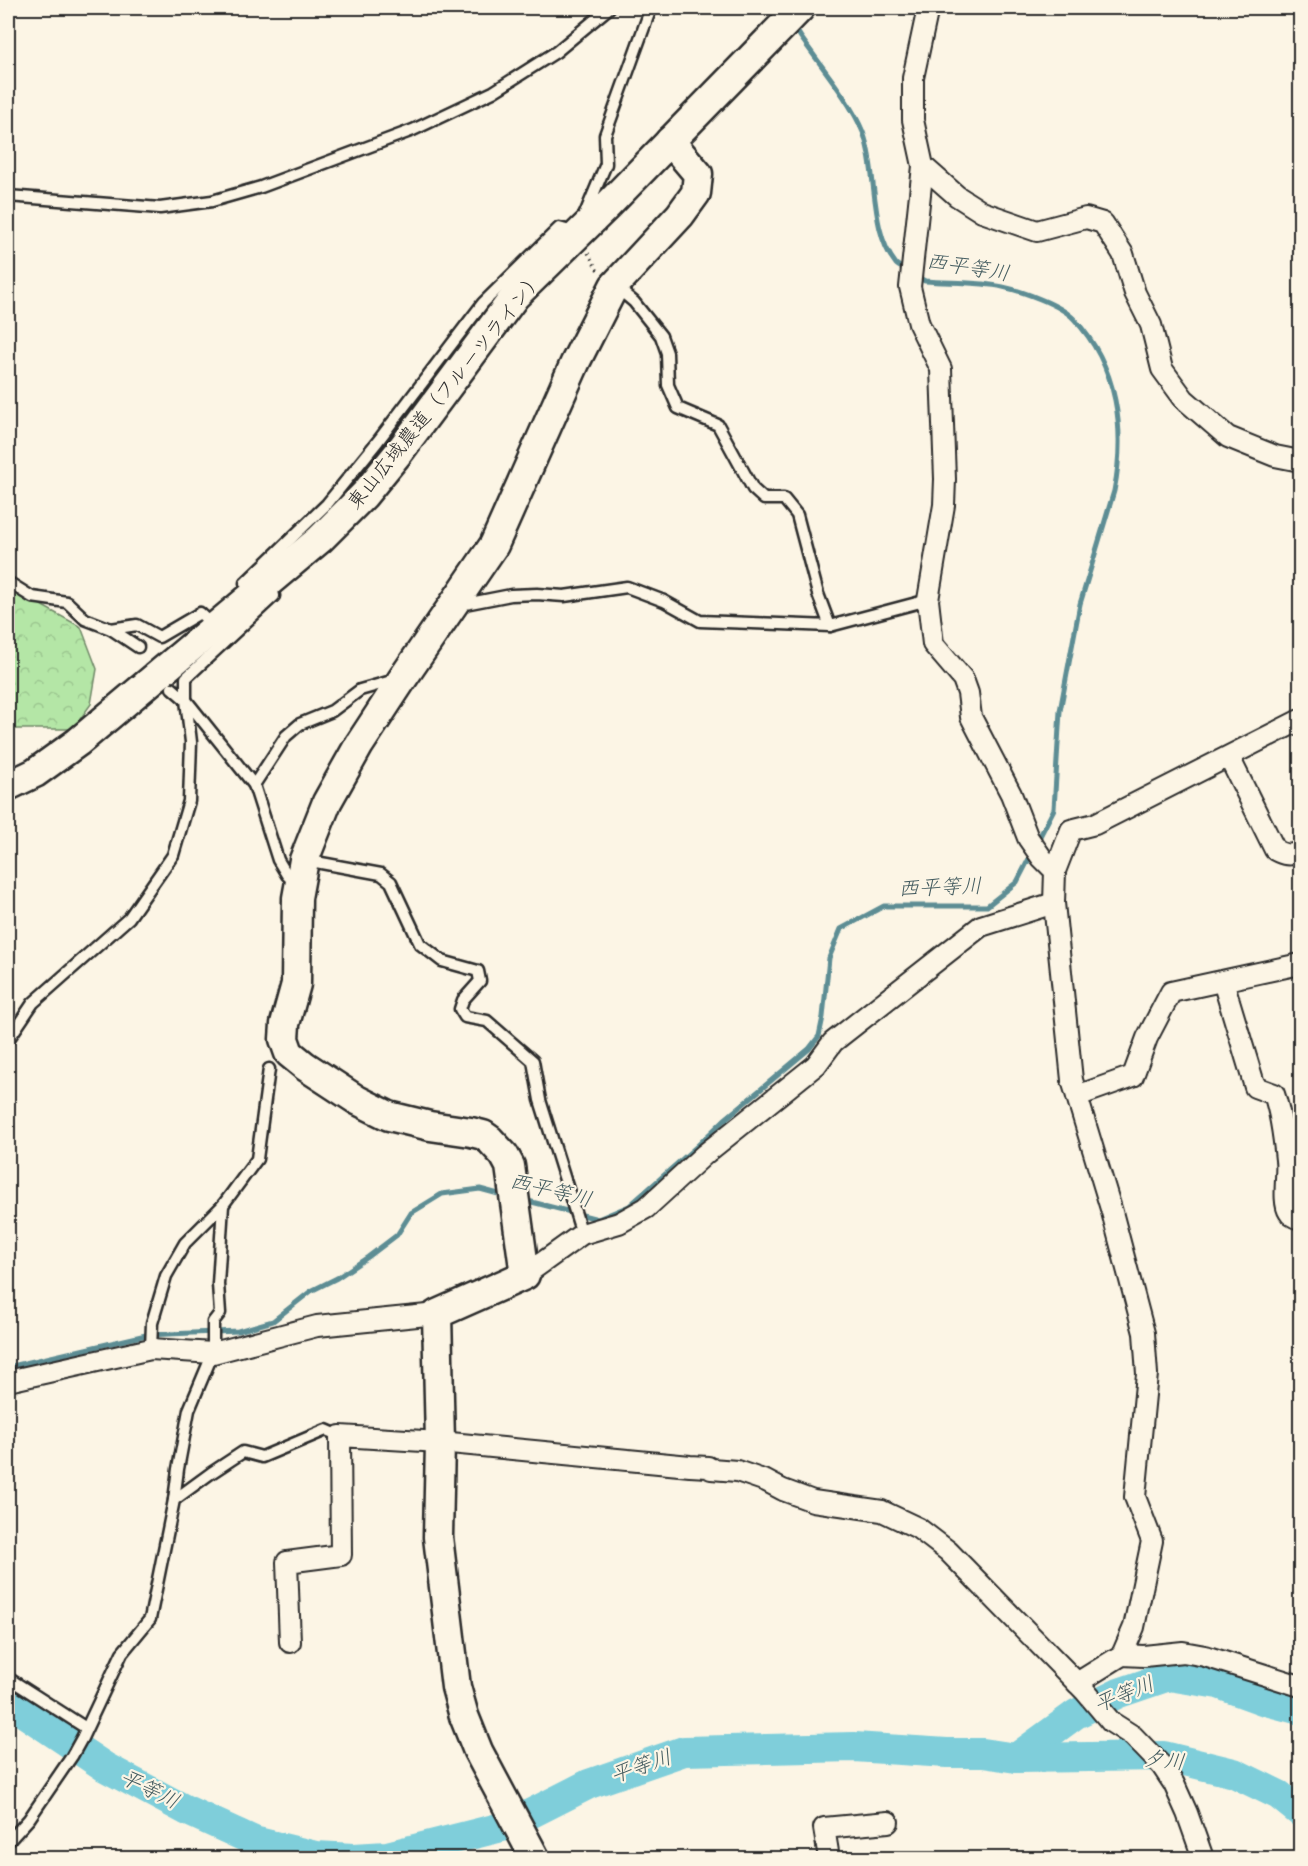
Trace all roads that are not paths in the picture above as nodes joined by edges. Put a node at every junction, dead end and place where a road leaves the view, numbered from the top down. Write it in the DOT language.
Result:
graph roads {
  1 [pos="609,8"];
  2 [pos="651,8"];
  3 [pos="800,8"];
  4 [pos="928,8"];
  5 [pos="670,141"];
  6 [pos="923,166"];
  7 [pos="8,196"];
  8 [pos="578,233"];
  9 [pos="614,286"];
  10 [pos="1300,461"];
  11 [pos="8,582"];
  12 [pos="263,587"];
  13 [pos="928,600"];
  14 [pos="454,606"];
  15 [pos="830,626"];
  16 [pos="216,627"];
  17 [pos="111,629"];
  18 [pos="138,647"];
  19 [pos="403,678"];
  20 [pos="172,688"];
  21 [pos="186,700"];
  22 [pos="1300,720"];
  23 [pos="1229,757"];
  24 [pos="254,785"];
  25 [pos="8,786"];
  26 [pos="1300,852"];
  27 [pos="1049,865"];
  28 [pos="302,873"];
  29 [pos="1054,903"];
  30 [pos="1300,964"];
  31 [pos="1223,981"];
  32 [pos="8,1040"];
  33 [pos="269,1069"];
  34 [pos="1077,1096"];
  35 [pos="223,1205"];
  36 [pos="1300,1219"];
  37 [pos="581,1231"];
  38 [pos="525,1275"];
  39 [pos="437,1314"];
  40 [pos="151,1348"];
  41 [pos="213,1352"];
  42 [pos="8,1381"];
  43 [pos="340,1436"];
  44 [pos="440,1442"];
  45 [pos="174,1500"];
  46 [pos="290,1642"];
  47 [pos="1122,1655"];
  48 [pos="8,1678"];
  49 [pos="1300,1686"];
  50 [pos="1081,1687"];
  51 [pos="84,1733"];
  52 [pos="888,1822"];
  53 [pos="8,1842"];
  54 [pos="530,1850"];
  55 [pos="829,1858"];
  56 [pos="1203,1858"];
  1 -- 7 [label="lane"];
  2 -- 8 [label="lane"];
  3 -- 5 [label="street, 東山広域農道（フルーツライン）"];
  4 -- 6 [label="street"];
  5 -- 8 [label="street, 東山広域農道（フルーツライン）"];
  5 -- 9 [label="street"];
  6 -- 10 [label="street"];
  6 -- 13 [label="street"];
  8 -- 12 [label="street, 東山広域農道（フルーツライン）"];
  9 -- 14 [label="street"];
  9 -- 15 [label="lane"];
  11 -- 17 [label="lane"];
  12 -- 16 [label="street, 東山広域農道（フルーツライン）"];
  12 -- 21 [label="lane"];
  13 -- 15 [label="lane"];
  13 -- 27 [label="street"];
  14 -- 15 [label="lane"];
  14 -- 19 [label="street"];
  16 -- 17 [label="lane"];
  16 -- 25 [label="street, 東山広域農道（フルーツライン）"];
  17 -- 18 [label="lane"];
  19 -- 24 [label="lane"];
  19 -- 28 [label="street"];
  20 -- 21 [label="lane"];
  21 -- 24 [label="lane"];
  21 -- 32 [label="lane"];
  22 -- 23 [label="street"];
  23 -- 26 [label="street"];
  23 -- 27 [label="street"];
  24 -- 28 [label="lane"];
  27 -- 29 [label="street"];
  28 -- 37 [label="lane"];
  28 -- 38 [label="street"];
  29 -- 34 [label="street"];
  29 -- 37 [label="street"];
  30 -- 31 [label="street"];
  31 -- 34 [label="street"];
  31 -- 36 [label="street"];
  33 -- 35 [label="lane"];
  34 -- 47 [label="street"];
  35 -- 40 [label="lane"];
  35 -- 41 [label="lane"];
  37 -- 38 [label="street"];
  38 -- 39 [label="street"];
  39 -- 41 [label="street"];
  39 -- 44 [label="street"];
  40 -- 41 [label="street"];
  40 -- 42 [label="street"];
  41 -- 45 [label="lane"];
  43 -- 44 [label="street"];
  43 -- 45 [label="lane"];
  43 -- 46 [label="street"];
  44 -- 50 [label="street"];
  44 -- 54 [label="street"];
  45 -- 51 [label="lane"];
  47 -- 49 [label="street"];
  47 -- 50 [label="street"];
  48 -- 51 [label="lane"];
  50 -- 56 [label="street"];
  51 -- 53 [label="lane"];
  52 -- 55 [label="street"];
}
